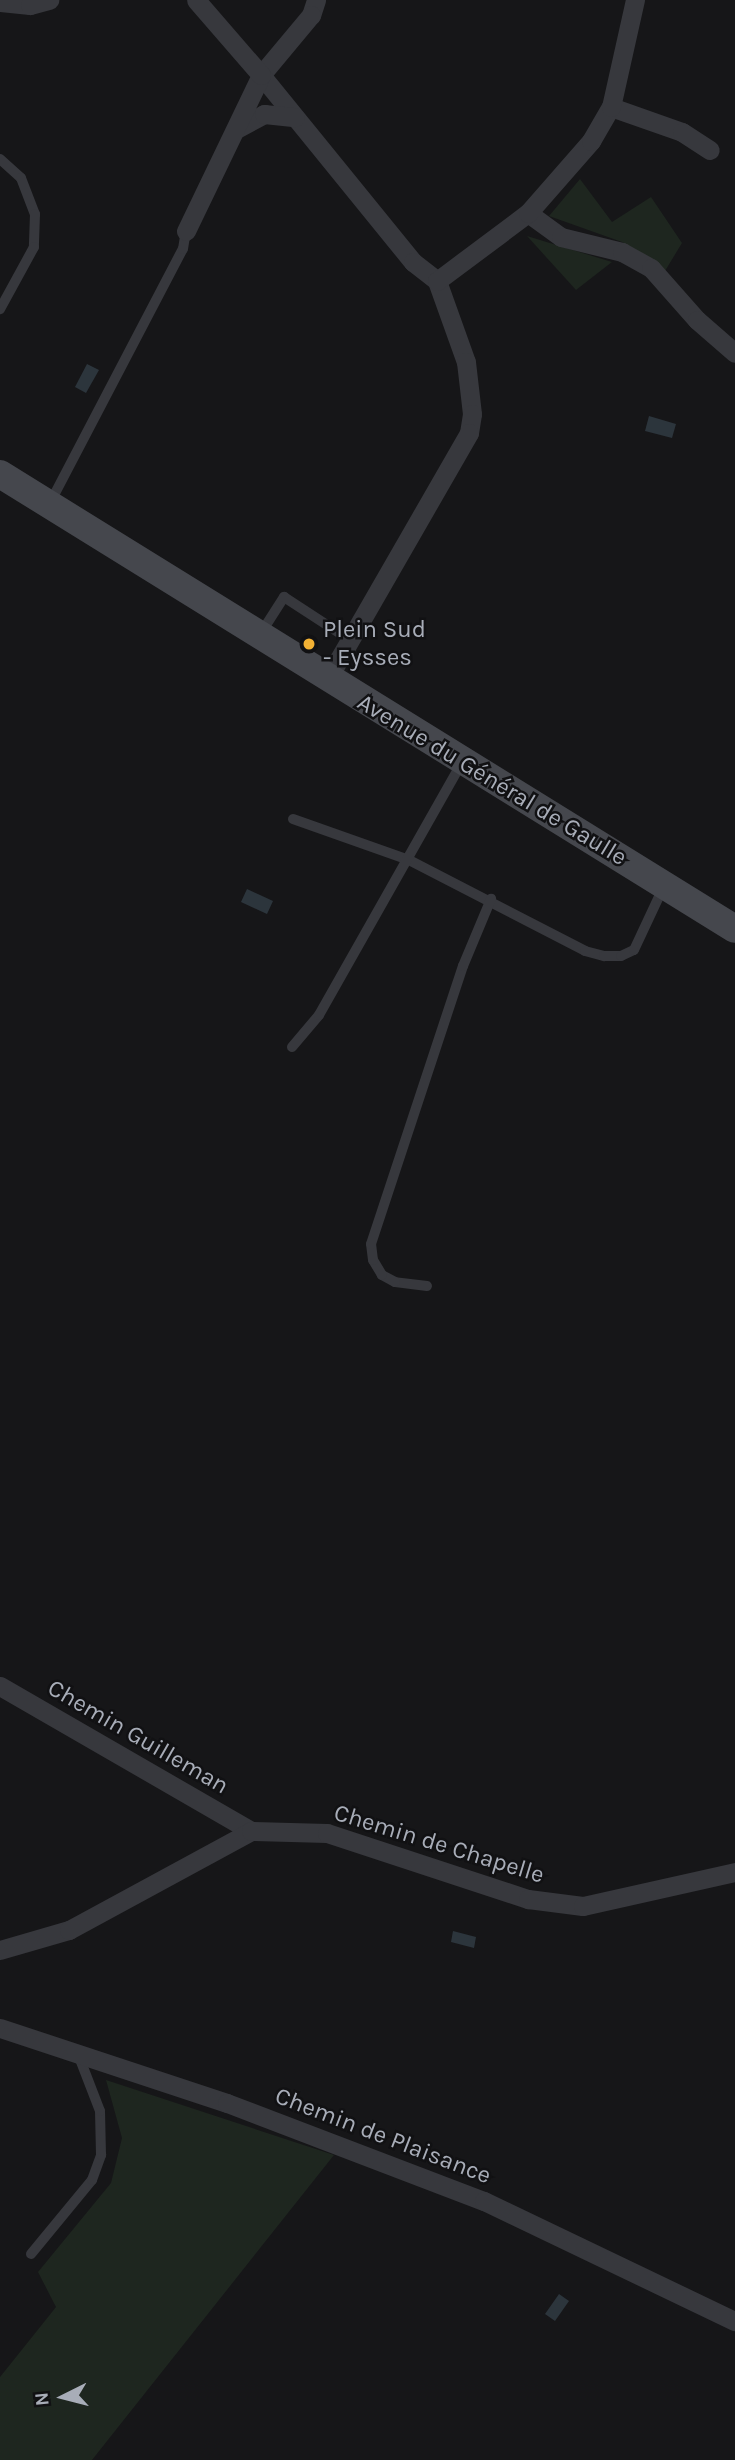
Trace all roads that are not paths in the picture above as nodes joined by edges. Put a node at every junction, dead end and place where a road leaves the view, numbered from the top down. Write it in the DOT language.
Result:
graph roads {
  1 [pos="50,0"];
  2 [pos="196,0"];
  3 [pos="316,0"];
  4 [pos="635,0"];
  5 [pos="0,2"];
  6 [pos="261,75"];
  7 [pos="611,107"];
  8 [pos="295,117"];
  9 [pos="238,128"];
  10 [pos="710,150"];
  11 [pos="0,159"];
  12 [pos="528,213"];
  13 [pos="186,231"];
  14 [pos="438,281"];
  15 [pos="0,309"];
  16 [pos="735,353"];
  17 [pos="0,474"];
  18 [pos="49,505"];
  19 [pos="259,636"];
  20 [pos="350,640"];
  21 [pos="327,680"];
  22 [pos="462,761"];
  23 [pos="293,819"];
  24 [pos="409,860"];
  25 [pos="665,886"];
  26 [pos="491,899"];
  27 [pos="735,929"];
  28 [pos="292,1047"];
  29 [pos="427,1286"];
  30 [pos="0,1686"];
  31 [pos="251,1831"];
  32 [pos="735,1872"];
  33 [pos="0,1950"];
  34 [pos="0,2028"];
  35 [pos="78,2054"];
  36 [pos="31,2254"];
  37 [pos="735,2321"];
  1 -- 5 [label="street"];
  2 -- 6 [label="street"];
  3 -- 6 [label="street"];
  4 -- 7 [label="street"];
  6 -- 8 [label="street"];
  6 -- 9 [label="street"];
  7 -- 10 [label="street"];
  7 -- 12 [label="street"];
  8 -- 9 [label="street"];
  8 -- 14 [label="street"];
  9 -- 13 [label="street"];
  11 -- 15 [label="lane"];
  12 -- 14 [label="street"];
  12 -- 16 [label="street"];
  13 -- 18 [label="lane"];
  14 -- 20 [label="street"];
  17 -- 18 [label="main road, Avenue du Général de Gaulle"];
  18 -- 19 [label="main road, Avenue du Général de Gaulle"];
  19 -- 20 [label="lane"];
  19 -- 21 [label="main road, Avenue du Général de Gaulle"];
  20 -- 21 [label="street"];
  21 -- 22 [label="main road, Avenue du Général de Gaulle"];
  22 -- 24 [label="lane"];
  22 -- 25 [label="main road, Avenue du Général de Gaulle"];
  23 -- 24 [label="lane"];
  24 -- 26 [label="lane"];
  24 -- 28 [label="lane"];
  25 -- 26 [label="lane"];
  25 -- 27 [label="main road, Avenue du Général de Gaulle"];
  26 -- 29 [label="lane"];
  30 -- 31 [label="street, Chemin Guilleman"];
  31 -- 32 [label="street, Chemin de Chapelle"];
  31 -- 33 [label="street"];
  34 -- 35 [label="street, Chemin de Plaisance"];
  35 -- 36 [label="lane"];
  35 -- 37 [label="street, Chemin de Plaisance"];
}
